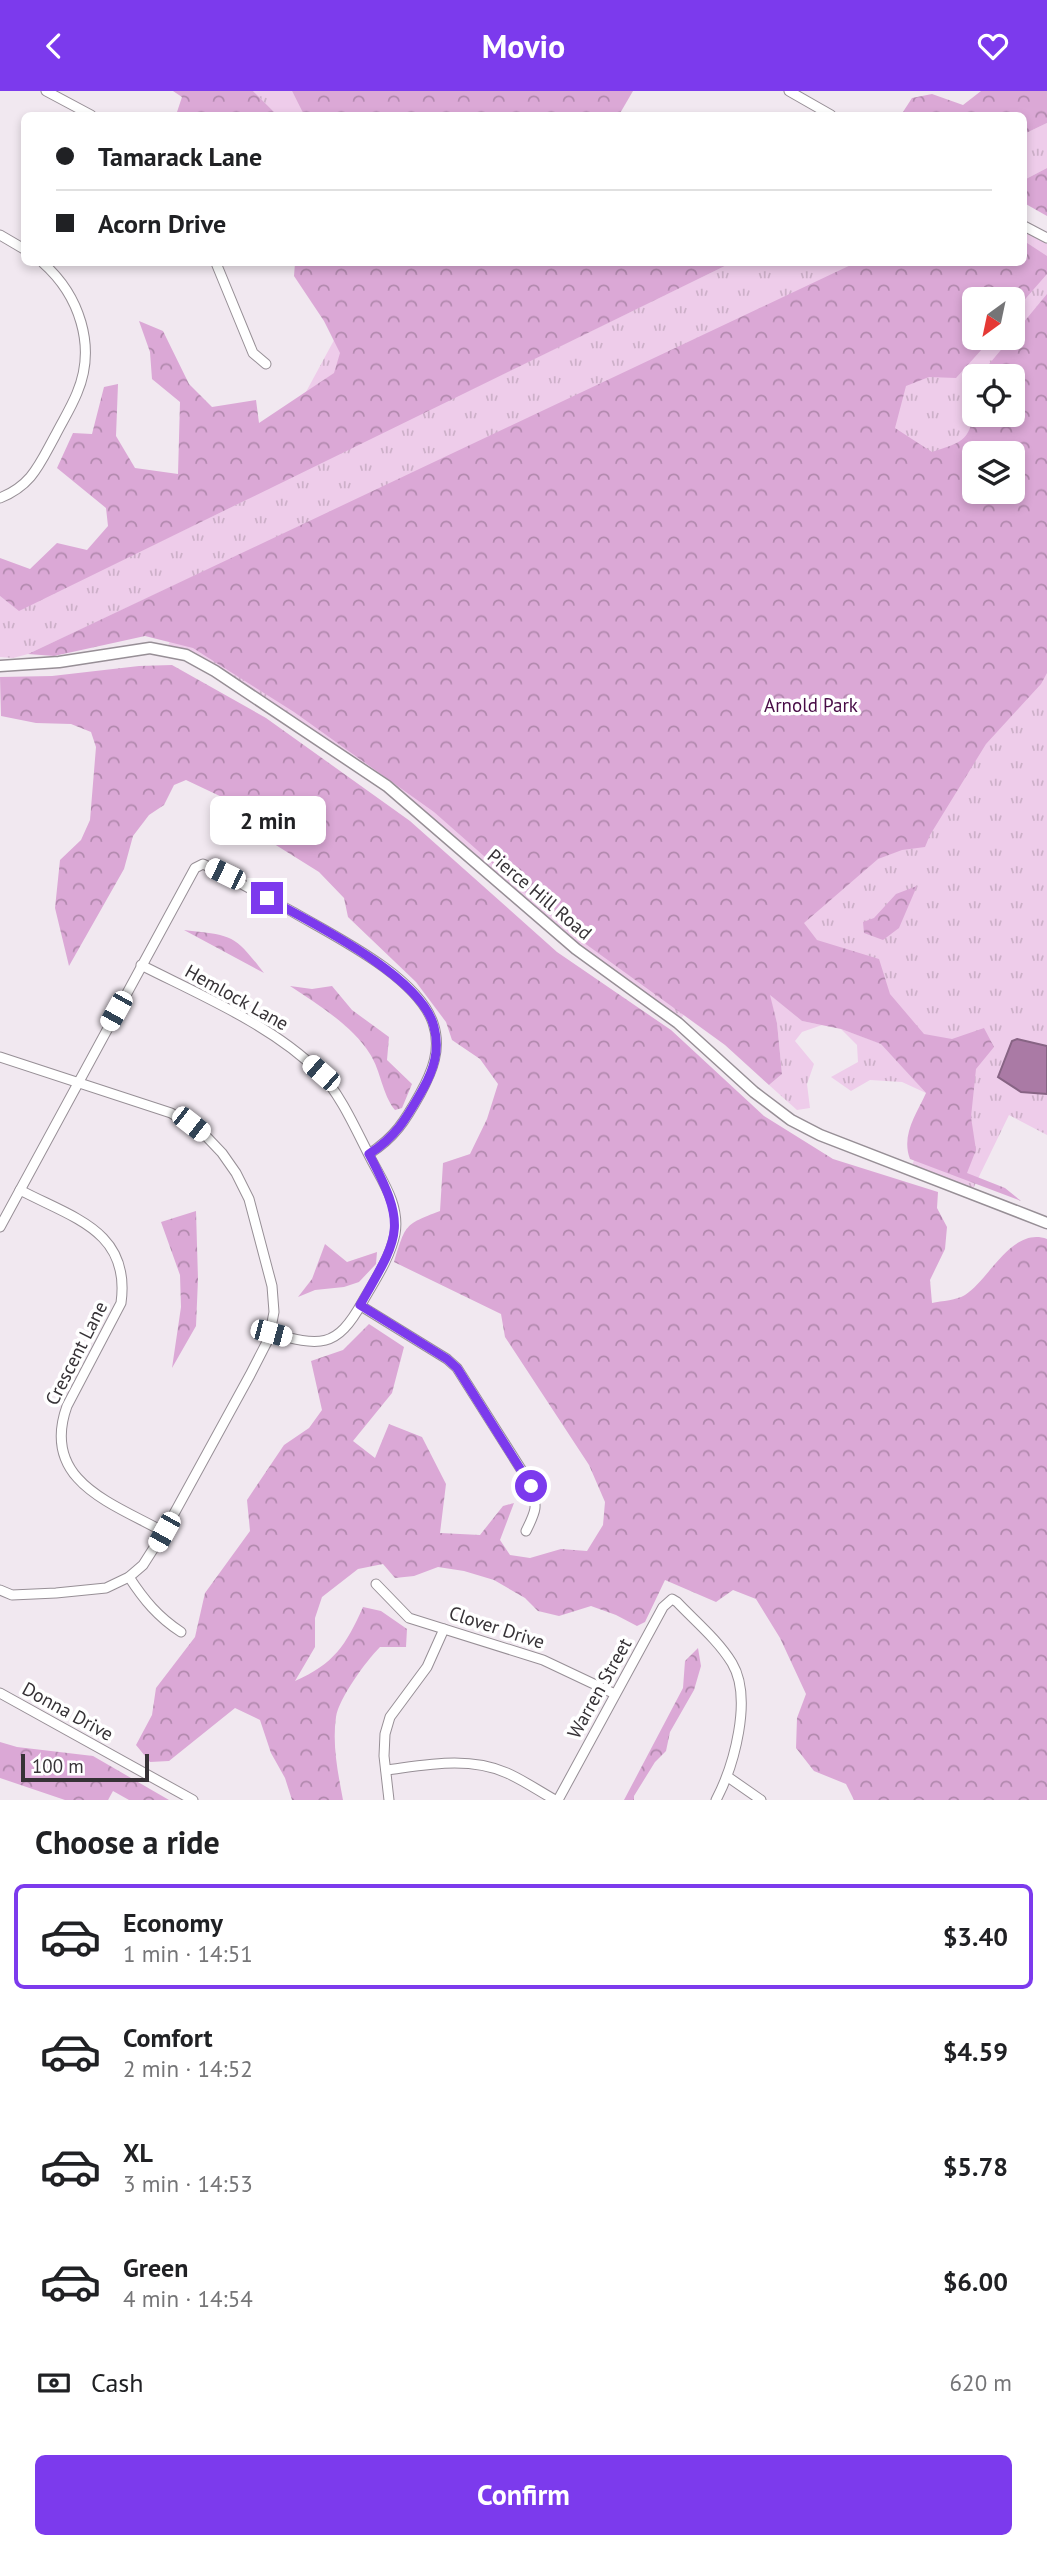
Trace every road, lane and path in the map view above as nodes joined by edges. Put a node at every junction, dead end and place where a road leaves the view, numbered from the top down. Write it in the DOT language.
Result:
graph roads {
  1 [pos="46,91"];
  2 [pos="789,91"];
  3 [pos="85,112"];
  4 [pos="826,112"];
  5 [pos="1027,228"];
  6 [pos="0,235"];
  7 [pos="1047,238"];
  8 [pos="21,247"];
  9 [pos="46,266"];
  10 [pos="217,266"];
  11 [pos="266,364"];
  12 [pos="0,498"];
  13 [pos="0,666"];
  14 [pos="141,965"];
  15 [pos="0,1057"];
  16 [pos="77,1081"];
  17 [pos="369,1154"];
  18 [pos="20,1190"];
  19 [pos="1047,1223"];
  20 [pos="0,1227"];
  21 [pos="360,1305"];
  22 [pos="271,1333"];
  23 [pos="526,1531"];
  24 [pos="164,1532"];
  25 [pos="129,1577"];
  26 [pos="376,1584"];
  27 [pos="1,1592"];
  28 [pos="444,1629"];
  29 [pos="181,1632"];
  30 [pos="0,1693"];
  31 [pos="615,1694"];
  32 [pos="386,1770"];
  33 [pos="728,1777"];
  34 [pos="193,1800"];
  35 [pos="390,1800"];
  36 [pos="556,1800"];
  37 [pos="716,1800"];
  38 [pos="761,1800"];
  1 -- 3 [label="street"];
  2 -- 4 [label="street"];
  5 -- 7 [label="street"];
  6 -- 8 [label="street"];
  9 -- 12 [label="street"];
  10 -- 11 [label="street"];
  13 -- 19 [label="street, Pierce Hill Road"];
  14 -- 16 [label="street"];
  14 -- 17 [label="street, Hemlock Lane"];
  14 -- 17 [label="street"];
  15 -- 16 [label="street"];
  16 -- 18 [label="street"];
  16 -- 22 [label="street"];
  17 -- 21 [label="street, Hemlock Lane"];
  18 -- 20 [label="street"];
  18 -- 24 [label="street, Crescent Lane"];
  21 -- 22 [label="street, Hemlock Lane"];
  21 -- 23 [label="street"];
  22 -- 24 [label="street"];
  24 -- 25 [label="street"];
  25 -- 27 [label="street"];
  25 -- 29 [label="street"];
  26 -- 28 [label="street, Clover Drive"];
  28 -- 31 [label="street, Clover Drive"];
  28 -- 32 [label="street"];
  30 -- 34 [label="street, Donna Drive"];
  31 -- 33 [label="street, Warren Street"];
  31 -- 36 [label="street, Warren Street"];
  32 -- 35 [label="street"];
  32 -- 36 [label="street"];
  33 -- 37 [label="street"];
  33 -- 38 [label="street"];
}
